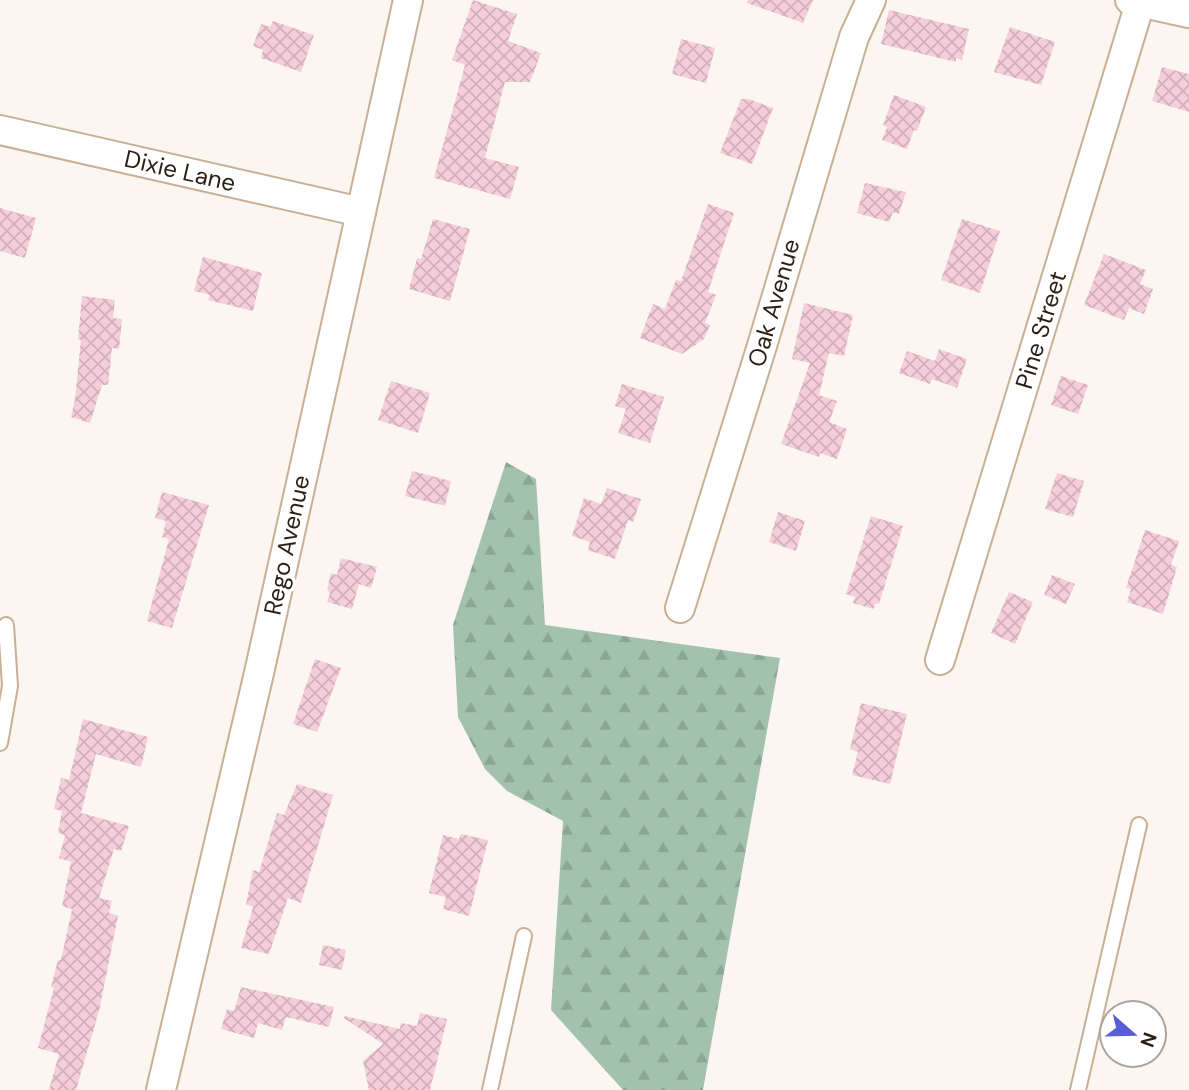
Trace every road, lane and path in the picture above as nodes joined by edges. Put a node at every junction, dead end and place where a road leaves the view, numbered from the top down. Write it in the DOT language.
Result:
graph roads {
  1 [pos="408,0"];
  2 [pos="871,0"];
  3 [pos="1137,1"];
  4 [pos="1189,13"];
  5 [pos="0,130"];
  6 [pos="361,212"];
  7 [pos="680,608"];
  8 [pos="6,625"];
  9 [pos="940,660"];
  10 [pos="0,743"];
  11 [pos="1139,825"];
  12 [pos="524,936"];
  13 [pos="161,1090"];
  14 [pos="489,1090"];
  15 [pos="1078,1090"];
  1 -- 6 [label="street, Rego Avenue"];
  2 -- 7 [label="street, Oak Avenue"];
  3 -- 4 [label="street"];
  3 -- 9 [label="street, Pine Street"];
  5 -- 6 [label="street, Dixie Lane"];
  6 -- 13 [label="street, Rego Avenue"];
  8 -- 10 [label="lane"];
  11 -- 15 [label="lane"];
  12 -- 14 [label="lane"];
}
